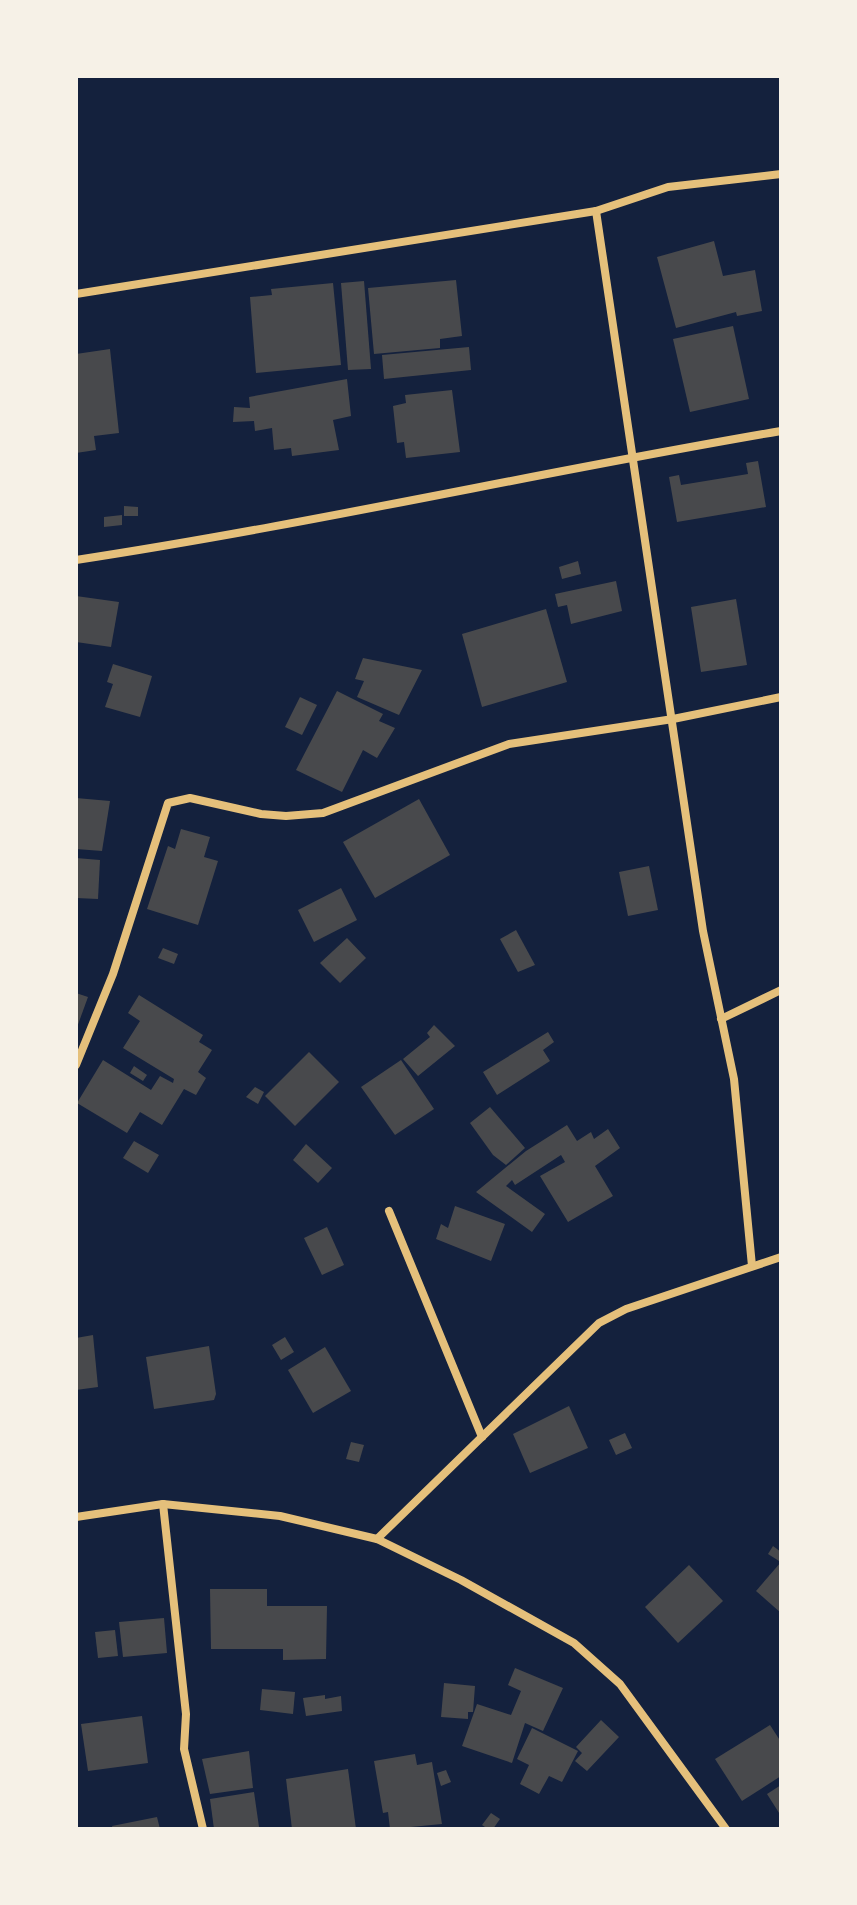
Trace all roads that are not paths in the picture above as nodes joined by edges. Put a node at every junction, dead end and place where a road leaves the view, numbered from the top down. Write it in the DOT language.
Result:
graph roads {
  1 [pos="781,174"];
  2 [pos="596,211"];
  3 [pos="76,294"];
  4 [pos="781,431"];
  5 [pos="633,456"];
  6 [pos="76,560"];
  7 [pos="781,697"];
  8 [pos="673,719"];
  9 [pos="781,990"];
  10 [pos="721,1019"];
  11 [pos="76,1065"];
  12 [pos="389,1211"];
  13 [pos="781,1257"];
  14 [pos="752,1266"];
  15 [pos="482,1437"];
  16 [pos="163,1504"];
  17 [pos="76,1517"];
  18 [pos="377,1539"];
  19 [pos="203,1829"];
  20 [pos="726,1829"];
  1 -- 2 [label="street"];
  2 -- 3 [label="street"];
  2 -- 5 [label="street"];
  4 -- 5 [label="street"];
  5 -- 6 [label="street"];
  5 -- 8 [label="street"];
  7 -- 8 [label="street"];
  8 -- 10 [label="street"];
  8 -- 11 [label="street"];
  9 -- 10 [label="street"];
  10 -- 14 [label="street"];
  12 -- 15 [label="street"];
  13 -- 14 [label="street"];
  14 -- 15 [label="street"];
  15 -- 18 [label="street"];
  16 -- 17 [label="street"];
  16 -- 18 [label="street"];
  16 -- 19 [label="street"];
  18 -- 20 [label="street"];
}
